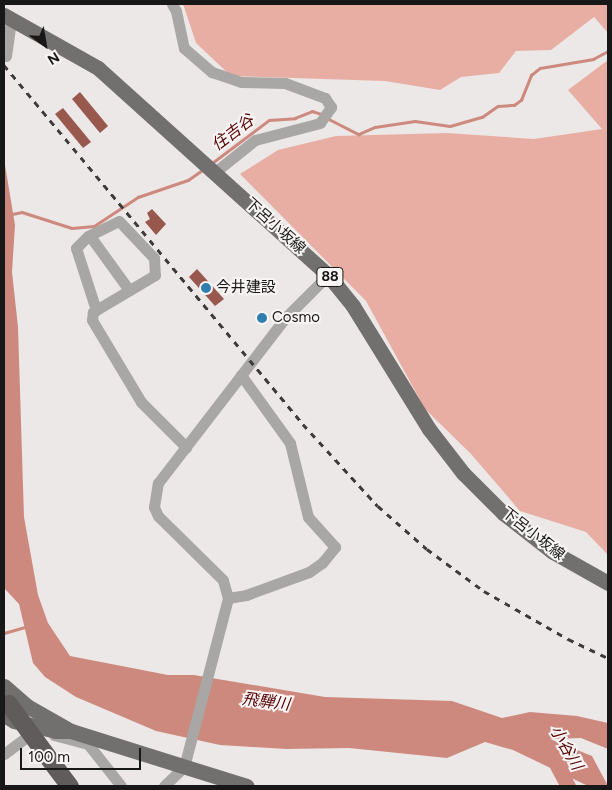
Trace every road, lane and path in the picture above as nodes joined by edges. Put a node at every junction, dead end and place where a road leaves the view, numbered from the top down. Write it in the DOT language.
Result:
graph roads {
  1 [pos="172,4"];
  2 [pos="7,17"];
  3 [pos="6,56"];
  4 [pos="214,172"];
  5 [pos="90,236"];
  6 [pos="328,275"];
  7 [pos="129,290"];
  8 [pos="96,310"];
  9 [pos="241,376"];
  10 [pos="186,447"];
  11 [pos="608,583"];
  12 [pos="228,598"];
  13 [pos="4,686"];
  14 [pos="5,705"];
  15 [pos="71,731"];
  16 [pos="4,754"];
  17 [pos="186,760"];
  18 [pos="70,786"];
  19 [pos="121,786"];
  20 [pos="164,786"];
  21 [pos="247,786"];
  1 -- 4 [label="street"];
  2 -- 3 [label="street"];
  2 -- 4 [label="main road, 下呂小坂線 / 88"];
  4 -- 6 [label="main road, 下呂小坂線 / 88"];
  5 -- 7 [label="street"];
  5 -- 7 [label="street"];
  5 -- 8 [label="street"];
  6 -- 9 [label="street"];
  6 -- 11 [label="main road, 下呂小坂線 / 88"];
  7 -- 8 [label="street"];
  8 -- 10 [label="street"];
  9 -- 10 [label="street"];
  9 -- 12 [label="street"];
  10 -- 12 [label="street"];
  12 -- 17 [label="street"];
  13 -- 15 [label="main road"];
  14 -- 15 [label="main road"];
  14 -- 18 [label="highway, bridge"];
  15 -- 17 [label="main road"];
  16 -- 19 [label="street"];
  17 -- 20 [label="street"];
  17 -- 21 [label="main road"];
}
